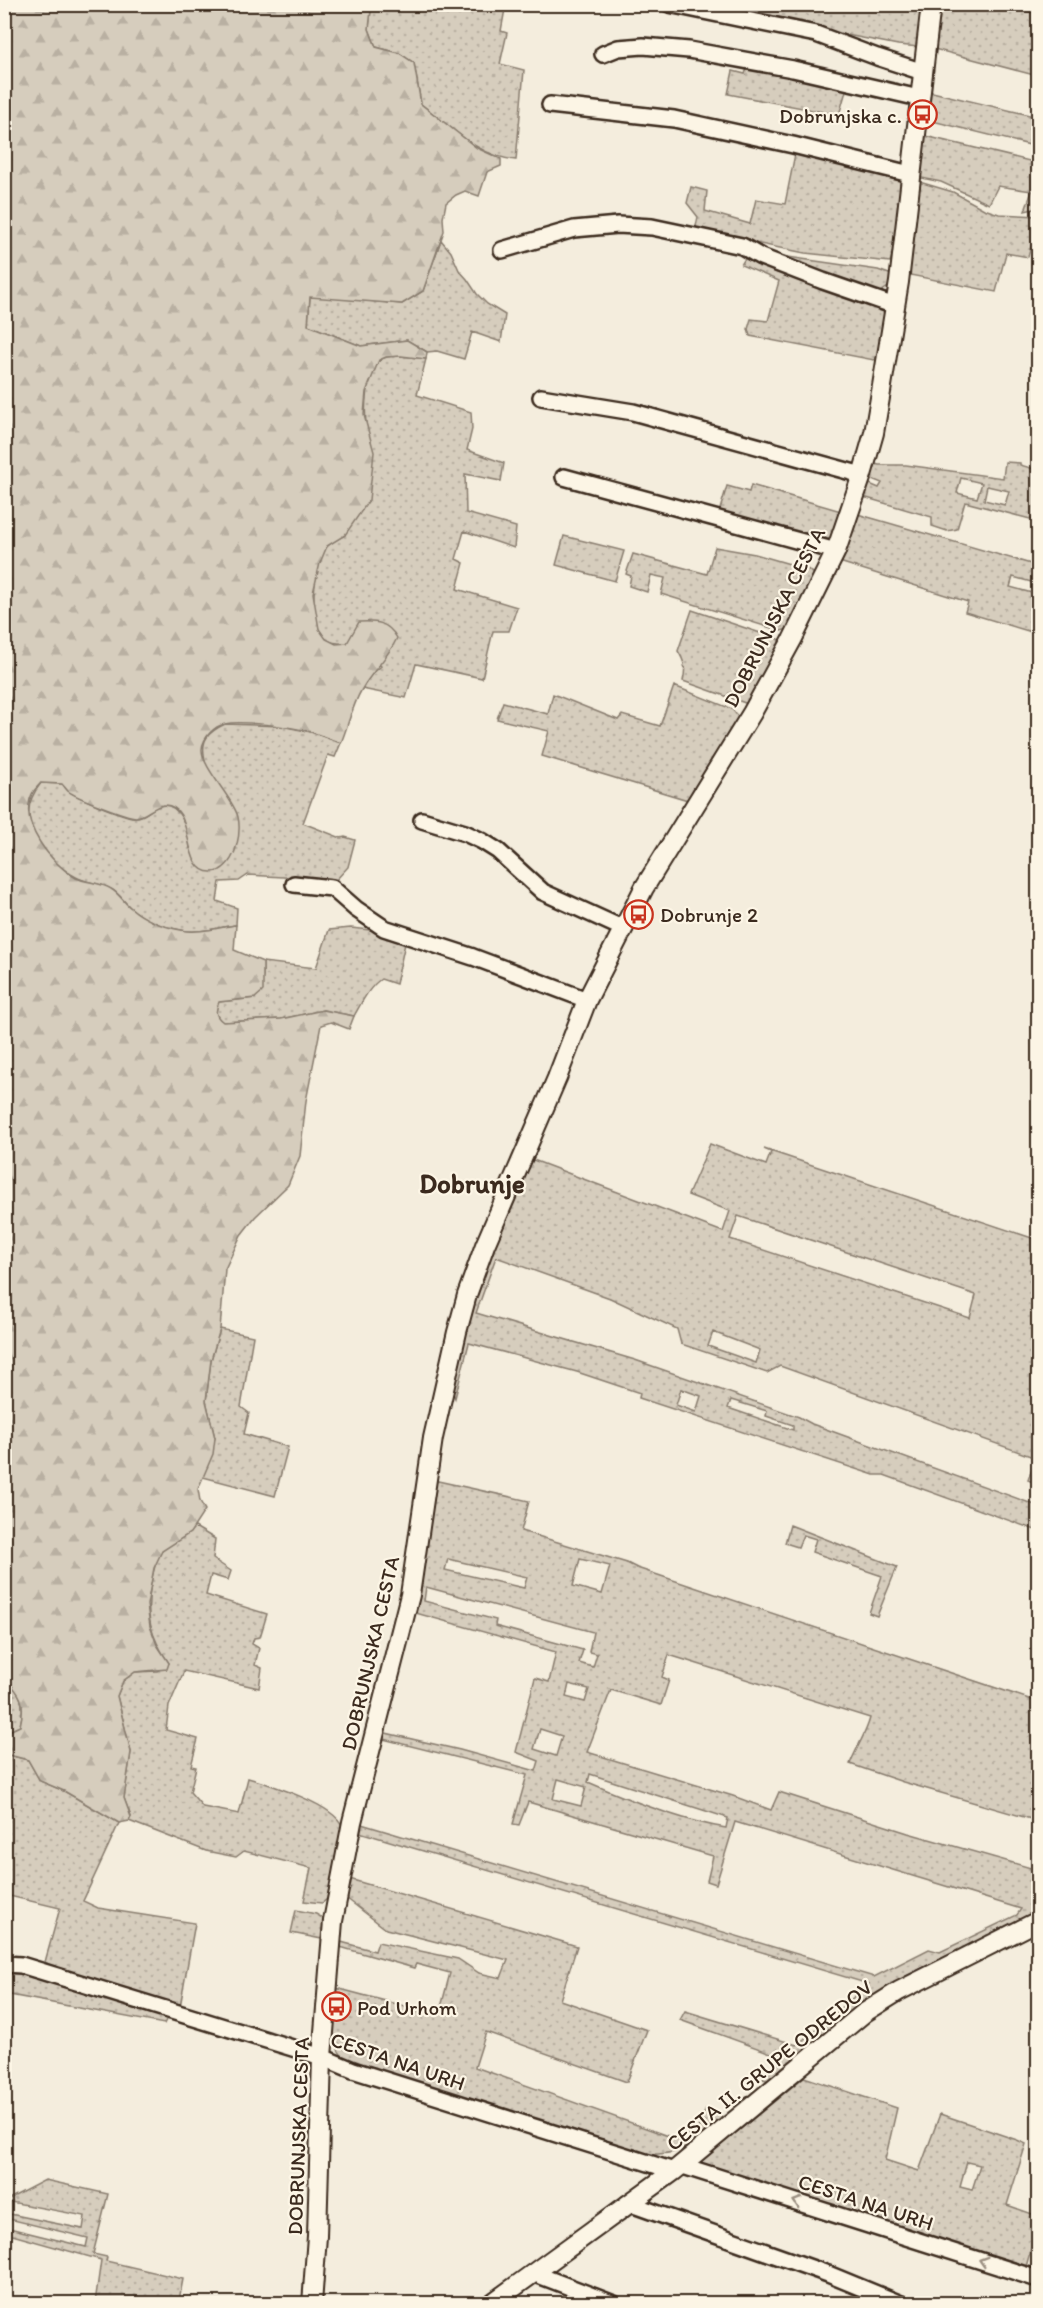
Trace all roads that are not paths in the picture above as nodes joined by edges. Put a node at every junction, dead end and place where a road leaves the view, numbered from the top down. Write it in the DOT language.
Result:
graph roads {
  1 [pos="669,4"];
  2 [pos="931,4"];
  3 [pos="603,54"];
  4 [pos="923,72"];
  5 [pos="919,98"];
  6 [pos="550,105"];
  7 [pos="910,174"];
  8 [pos="502,250"];
  9 [pos="895,306"];
  10 [pos="541,397"];
  11 [pos="862,475"];
  12 [pos="564,477"];
  13 [pos="836,551"];
  14 [pos="422,820"];
  15 [pos="294,884"];
  16 [pos="624,930"];
  17 [pos="587,1000"];
  18 [pos="1038,1921"];
  19 [pos="4,1964"];
  20 [pos="322,2057"];
  21 [pos="677,2168"];
  22 [pos="628,2203"];
  23 [pos="533,2273"];
  24 [pos="1038,2279"];
  25 [pos="312,2304"];
  26 [pos="491,2304"];
  27 [pos="614,2304"];
  28 [pos="901,2304"];
  1 -- 4 [label="street"];
  2 -- 4 [label="street, DOBRUNJSKA CESTA"];
  3 -- 5 [label="street"];
  4 -- 5 [label="street, DOBRUNJSKA CESTA"];
  5 -- 7 [label="street, DOBRUNJSKA CESTA"];
  6 -- 7 [label="street"];
  7 -- 9 [label="street, DOBRUNJSKA CESTA"];
  8 -- 9 [label="street"];
  9 -- 11 [label="street, DOBRUNJSKA CESTA"];
  10 -- 11 [label="street"];
  11 -- 13 [label="street, DOBRUNJSKA CESTA"];
  12 -- 13 [label="street"];
  13 -- 16 [label="street, DOBRUNJSKA CESTA"];
  14 -- 16 [label="street"];
  15 -- 17 [label="street"];
  16 -- 17 [label="street, DOBRUNJSKA CESTA"];
  17 -- 20 [label="street, DOBRUNJSKA CESTA"];
  18 -- 21 [label="street, CESTA II. GRUPE ODREDOV"];
  19 -- 20 [label="street, CESTA NA URH"];
  20 -- 21 [label="street, CESTA NA URH"];
  20 -- 25 [label="street, DOBRUNJSKA CESTA"];
  21 -- 22 [label="street, CESTA II. GRUPE ODREDOV"];
  24 -- 21 [label="street, CESTA NA URH, one-way"];
  22 -- 23 [label="street, CESTA II. GRUPE ODREDOV"];
  22 -- 28 [label="street"];
  23 -- 26 [label="street, CESTA II. GRUPE ODREDOV"];
  23 -- 27 [label="street"];
}
